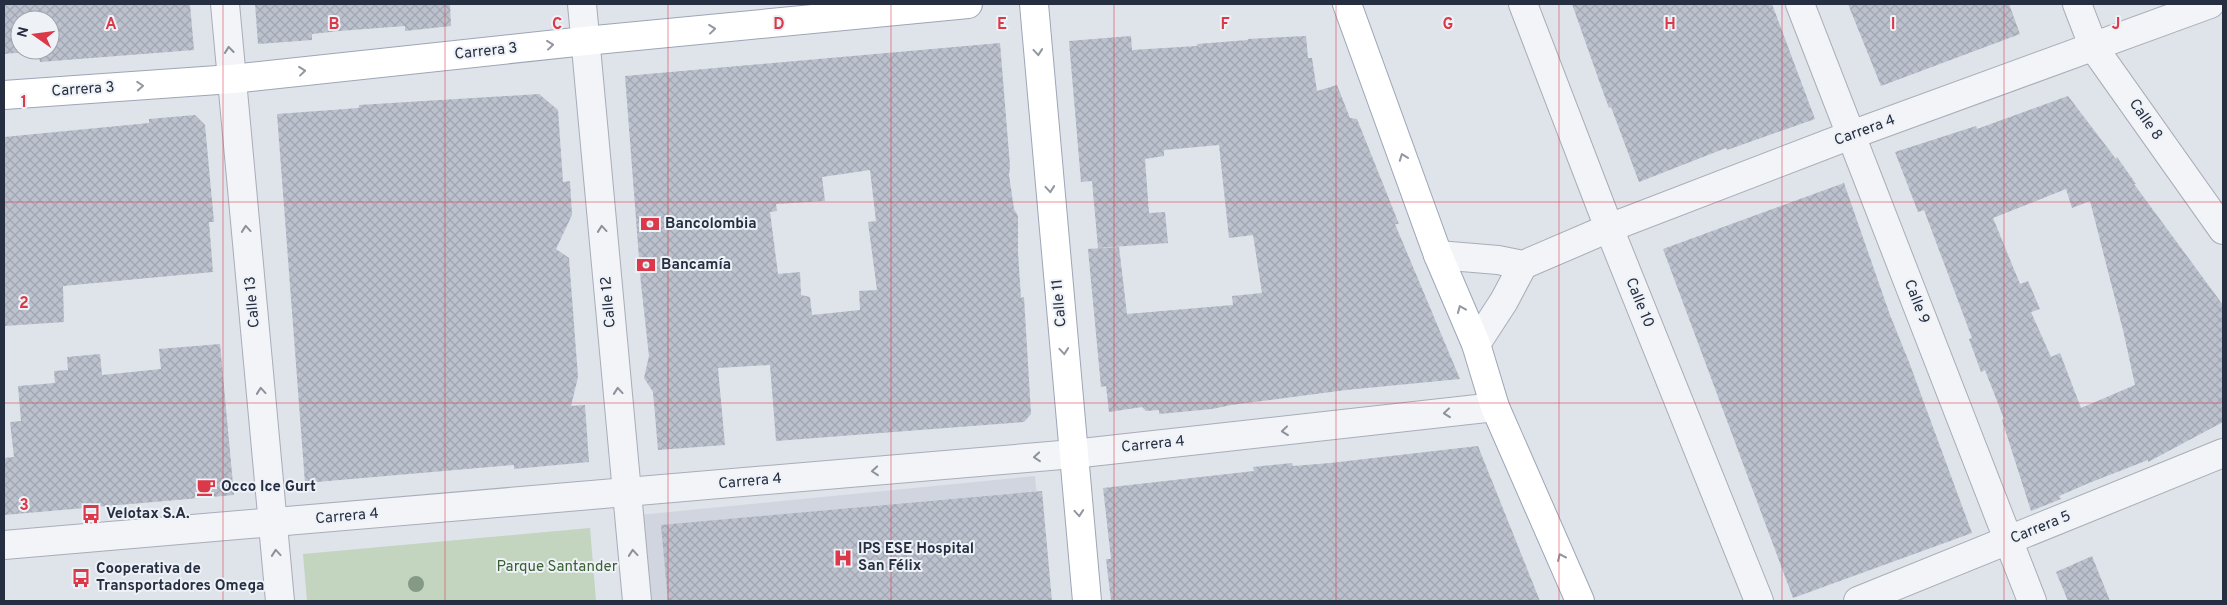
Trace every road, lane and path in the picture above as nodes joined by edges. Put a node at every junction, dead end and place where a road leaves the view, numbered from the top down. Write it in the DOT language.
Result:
graph roads {
  1 [pos="224,4"];
  2 [pos="582,4"];
  3 [pos="968,4"];
  4 [pos="1034,4"];
  5 [pos="1347,4"];
  6 [pos="1522,4"];
  7 [pos="1800,4"];
  8 [pos="2077,4"];
  9 [pos="2210,4"];
  10 [pos="584,41"];
  11 [pos="2094,48"];
  12 [pos="232,79"];
  13 [pos="4,95"];
  14 [pos="1851,135"];
  15 [pos="1609,228"];
  16 [pos="2223,230"];
  17 [pos="1438,255"];
  18 [pos="1523,265"];
  19 [pos="1476,344"];
  20 [pos="1495,407"];
  21 [pos="2223,453"];
  22 [pos="1073,454"];
  23 [pos="627,492"];
  24 [pos="274,523"];
  25 [pos="2008,541"];
  26 [pos="4,545"];
  27 [pos="280,601"];
  28 [pos="637,601"];
  29 [pos="1087,601"];
  30 [pos="1580,601"];
  31 [pos="1759,601"];
  32 [pos="1858,601"];
  33 [pos="2032,601"];
  12 -- 1 [label="street, Calle 13, one-way"];
  2 -- 10 [label="street, Calle 12"];
  10 -- 3 [label="main road, Carrera 3, one-way"];
  4 -- 22 [label="main road, Calle 11, one-way"];
  17 -- 5 [label="main road, one-way"];
  6 -- 15 [label="street, Calle 10"];
  7 -- 14 [label="street, Calle 9"];
  8 -- 11 [label="street, Calle 8"];
  9 -- 11 [label="street, Carrera 4"];
  12 -- 10 [label="main road, Carrera 3, one-way"];
  23 -- 10 [label="street, Calle 12, one-way"];
  11 -- 14 [label="street, Carrera 4"];
  11 -- 16 [label="street, Calle 8"];
  13 -- 12 [label="main road, Carrera 3, one-way"];
  24 -- 12 [label="street, Calle 13, one-way"];
  14 -- 15 [label="street, Carrera 4"];
  14 -- 25 [label="street, Calle 9"];
  15 -- 18 [label="street, Carrera 4"];
  15 -- 31 [label="street, Calle 10"];
  17 -- 18 [label="street"];
  19 -- 17 [label="main road, one-way"];
  18 -- 19 [label="street"];
  19 -- 20 [label="main road"];
  20 -- 22 [label="street, Carrera 4, one-way"];
  30 -- 20 [label="main road, one-way"];
  21 -- 25 [label="street, Carrera 5"];
  22 -- 23 [label="street, Carrera 4, one-way"];
  22 -- 29 [label="main road, Calle 11, one-way"];
  23 -- 24 [label="street, Carrera 4"];
  28 -- 23 [label="street, Calle 12, one-way"];
  24 -- 26 [label="street, Carrera 4"];
  27 -- 24 [label="street, Calle 13, one-way"];
  25 -- 32 [label="street, Carrera 5"];
  25 -- 33 [label="street, Calle 9"];
}
